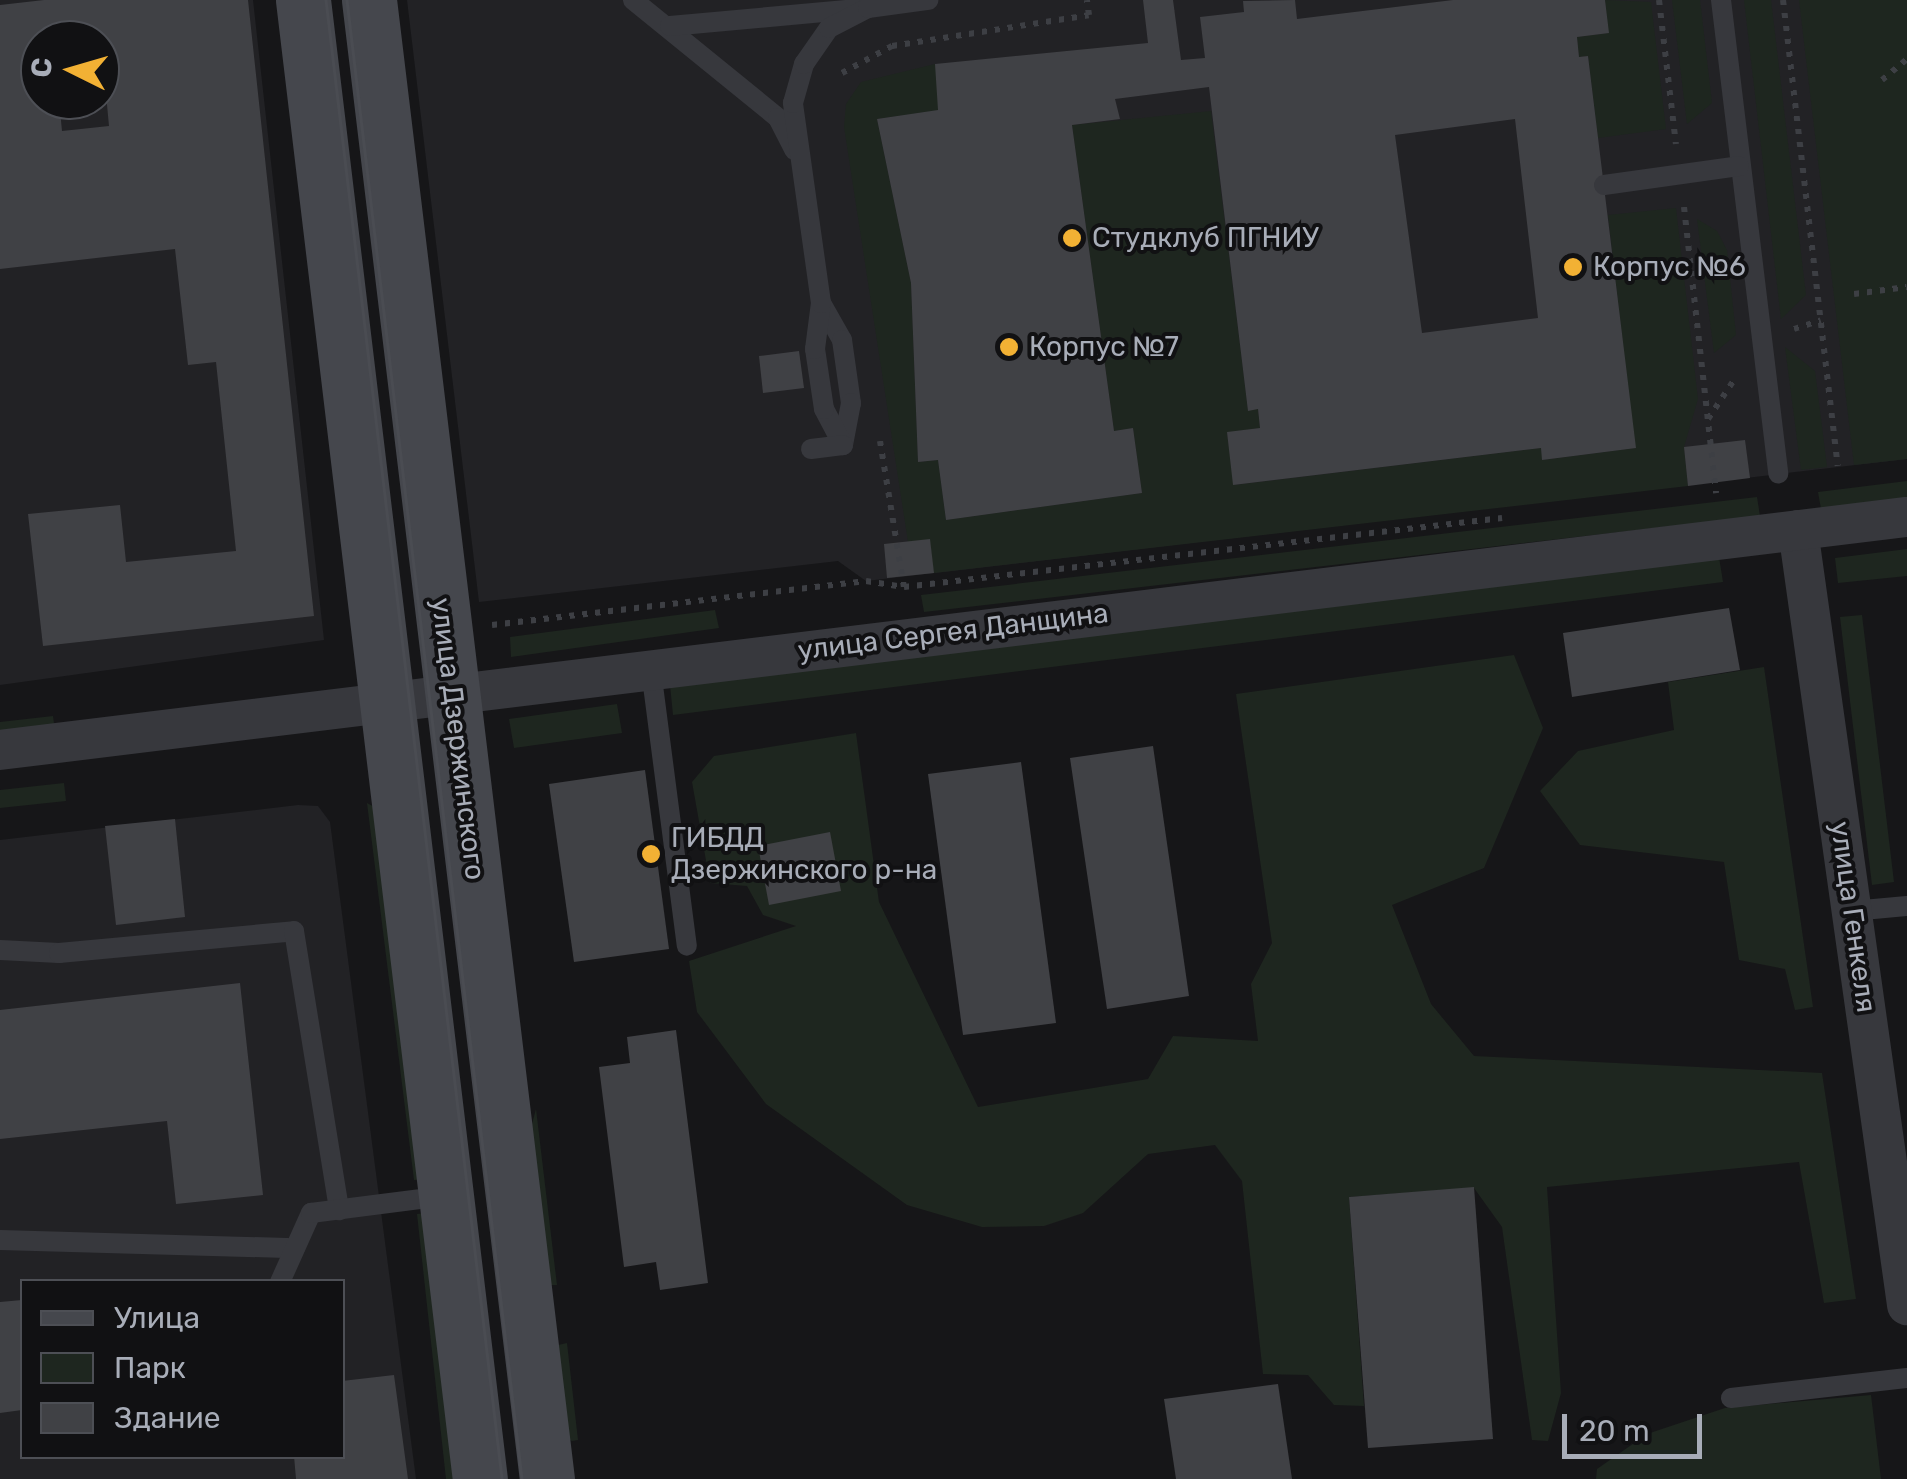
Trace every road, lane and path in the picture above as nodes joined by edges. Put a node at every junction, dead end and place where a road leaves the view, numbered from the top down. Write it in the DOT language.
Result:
graph roads {
  1 [pos="303,0"];
  2 [pos="369,0"];
  3 [pos="634,0"];
  4 [pos="928,0"];
  5 [pos="1088,0"];
  6 [pos="1659,0"];
  7 [pos="1721,0"];
  8 [pos="1783,0"];
  9 [pos="868,8"];
  10 [pos="670,26"];
  11 [pos="1907,60"];
  12 [pos="1882,80"];
  13 [pos="836,85"];
  14 [pos="801,166"];
  15 [pos="1740,166"];
  16 [pos="1680,174"];
  17 [pos="1604,185"];
  18 [pos="1907,287"];
  19 [pos="1854,294"];
  20 [pos="878,426"];
  21 [pos="811,449"];
  22 [pos="1838,466"];
  23 [pos="1778,474"];
  24 [pos="1730,492"];
  25 [pos="1716,494"];
  26 [pos="1696,496"];
  27 [pos="1518,516"];
  28 [pos="1907,518"];
  29 [pos="1798,530"];
  30 [pos="904,587"];
  31 [pos="481,626"];
  32 [pos="652,670"];
  33 [pos="454,697"];
  34 [pos="390,704"];
  35 [pos="0,750"];
  36 [pos="1907,906"];
  37 [pos="1852,911"];
  38 [pos="687,946"];
  39 [pos="0,950"];
  40 [pos="1899,1184"];
  41 [pos="449,1195"];
  42 [pos="339,1210"];
  43 [pos="0,1240"];
  44 [pos="295,1248"];
  45 [pos="281,1279"];
  46 [pos="1907,1305"];
  47 [pos="1907,1378"];
  48 [pos="1731,1398"];
  49 [pos="480,1479"];
  50 [pos="546,1479"];
  1 -- 34 [label="main road"];
  2 -- 33 [label="main road, улица Дзержинского"];
  3 -- 10 [label="lane"];
  4 -- 9 [label="lane"];
  5 -- 13 [label="path"];
  6 -- 16 [label="path"];
  7 -- 15 [label="lane"];
  8 -- 22 [label="path"];
  9 -- 10 [label="lane"];
  9 -- 14 [label="lane"];
  10 -- 14 [label="lane"];
  11 -- 12 [label="path"];
  14 -- 21 [label="lane"];
  15 -- 16 [label="lane"];
  15 -- 23 [label="lane"];
  16 -- 17 [label="lane"];
  16 -- 25 [label="path"];
  18 -- 19 [label="path"];
  20 -- 30 [label="path"];
  24 -- 25 [label="path"];
  25 -- 26 [label="path"];
  27 -- 30 [label="path"];
  28 -- 29 [label="street, улица Сергея Данщина"];
  29 -- 32 [label="street, улица Сергея Данщина"];
  29 -- 37 [label="street, улица Генкеля"];
  30 -- 31 [label="path"];
  32 -- 33 [label="street, улица Сергея Данщина"];
  32 -- 38 [label="lane"];
  33 -- 34 [label="street, улица Сергея Данщина"];
  33 -- 50 [label="main road, улица Дзержинского"];
  34 -- 35 [label="street, улица Сергея Данщина"];
  34 -- 41 [label="main road"];
  36 -- 37 [label="lane"];
  37 -- 40 [label="street, улица Генкеля"];
  39 -- 42 [label="lane"];
  40 -- 46 [label="street, улица Генкеля"];
  41 -- 42 [label="lane"];
  41 -- 49 [label="main road"];
  42 -- 44 [label="lane"];
  43 -- 44 [label="lane"];
  44 -- 45 [label="lane"];
  47 -- 48 [label="lane"];
}
